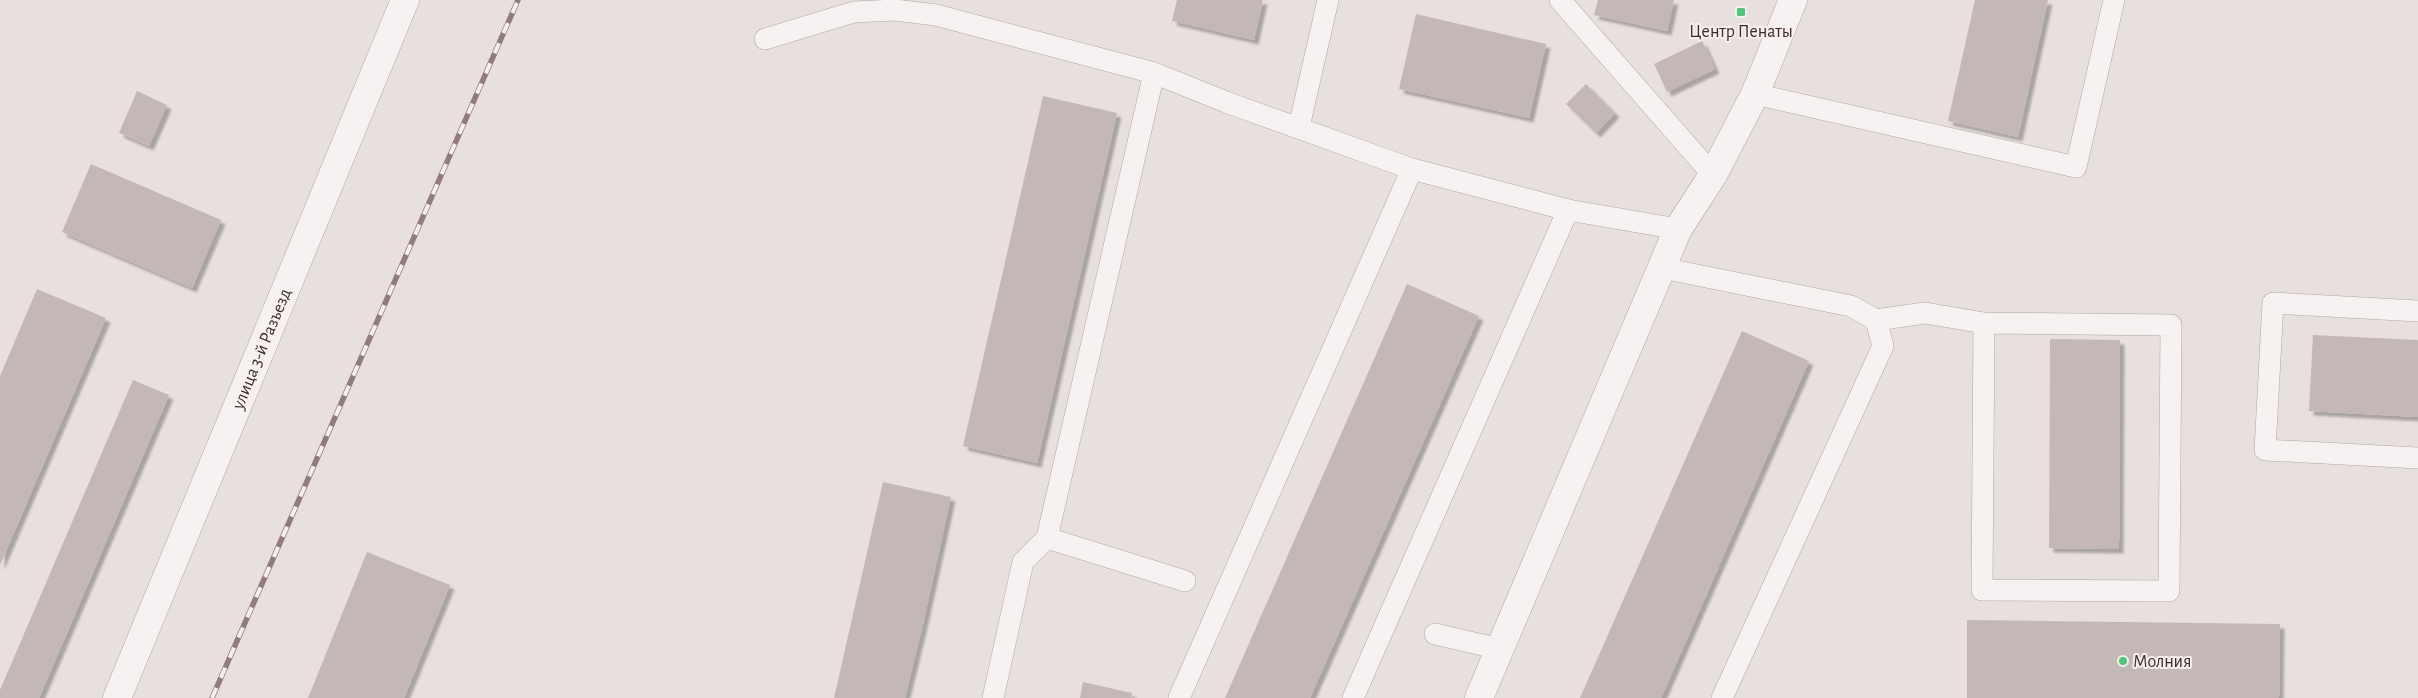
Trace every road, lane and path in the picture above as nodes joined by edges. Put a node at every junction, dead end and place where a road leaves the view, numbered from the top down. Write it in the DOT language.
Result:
graph roads {
  1 [pos="405,0"];
  2 [pos="1328,0"];
  3 [pos="1560,0"];
  4 [pos="1793,0"];
  5 [pos="2114,0"];
  6 [pos="765,39"];
  7 [pos="1154,73"];
  8 [pos="1755,94"];
  9 [pos="1299,127"];
  10 [pos="1412,169"];
  11 [pos="1713,174"];
  12 [pos="1568,210"];
  13 [pos="1678,229"];
  14 [pos="1662,268"];
  15 [pos="2418,311"];
  16 [pos="1876,320"];
  17 [pos="1984,323"];
  18 [pos="2418,458"];
  19 [pos="1047,538"];
  20 [pos="1185,581"];
  21 [pos="1435,634"];
  22 [pos="1500,649"];
  23 [pos="117,698"];
  24 [pos="994,698"];
  25 [pos="1178,698"];
  26 [pos="1353,698"];
  27 [pos="1479,698"];
  28 [pos="1722,698"];
  1 -- 23 [label="street, улица 3-й Разъезд"];
  2 -- 9 [label="lane"];
  3 -- 11 [label="lane"];
  4 -- 8 [label="street"];
  5 -- 8 [label="lane"];
  6 -- 7 [label="lane"];
  7 -- 9 [label="lane"];
  7 -- 19 [label="lane"];
  8 -- 11 [label="street"];
  9 -- 10 [label="lane"];
  10 -- 12 [label="lane"];
  10 -- 25 [label="lane"];
  11 -- 13 [label="street"];
  12 -- 13 [label="lane"];
  12 -- 26 [label="lane"];
  13 -- 14 [label="street"];
  14 -- 16 [label="lane"];
  14 -- 22 [label="street"];
  15 -- 18 [label="lane"];
  16 -- 17 [label="lane"];
  16 -- 28 [label="lane"];
  17 -- 17 [label="lane"];
  19 -- 20 [label="lane"];
  19 -- 24 [label="lane"];
  21 -- 22 [label="lane"];
  22 -- 27 [label="street"];
}
